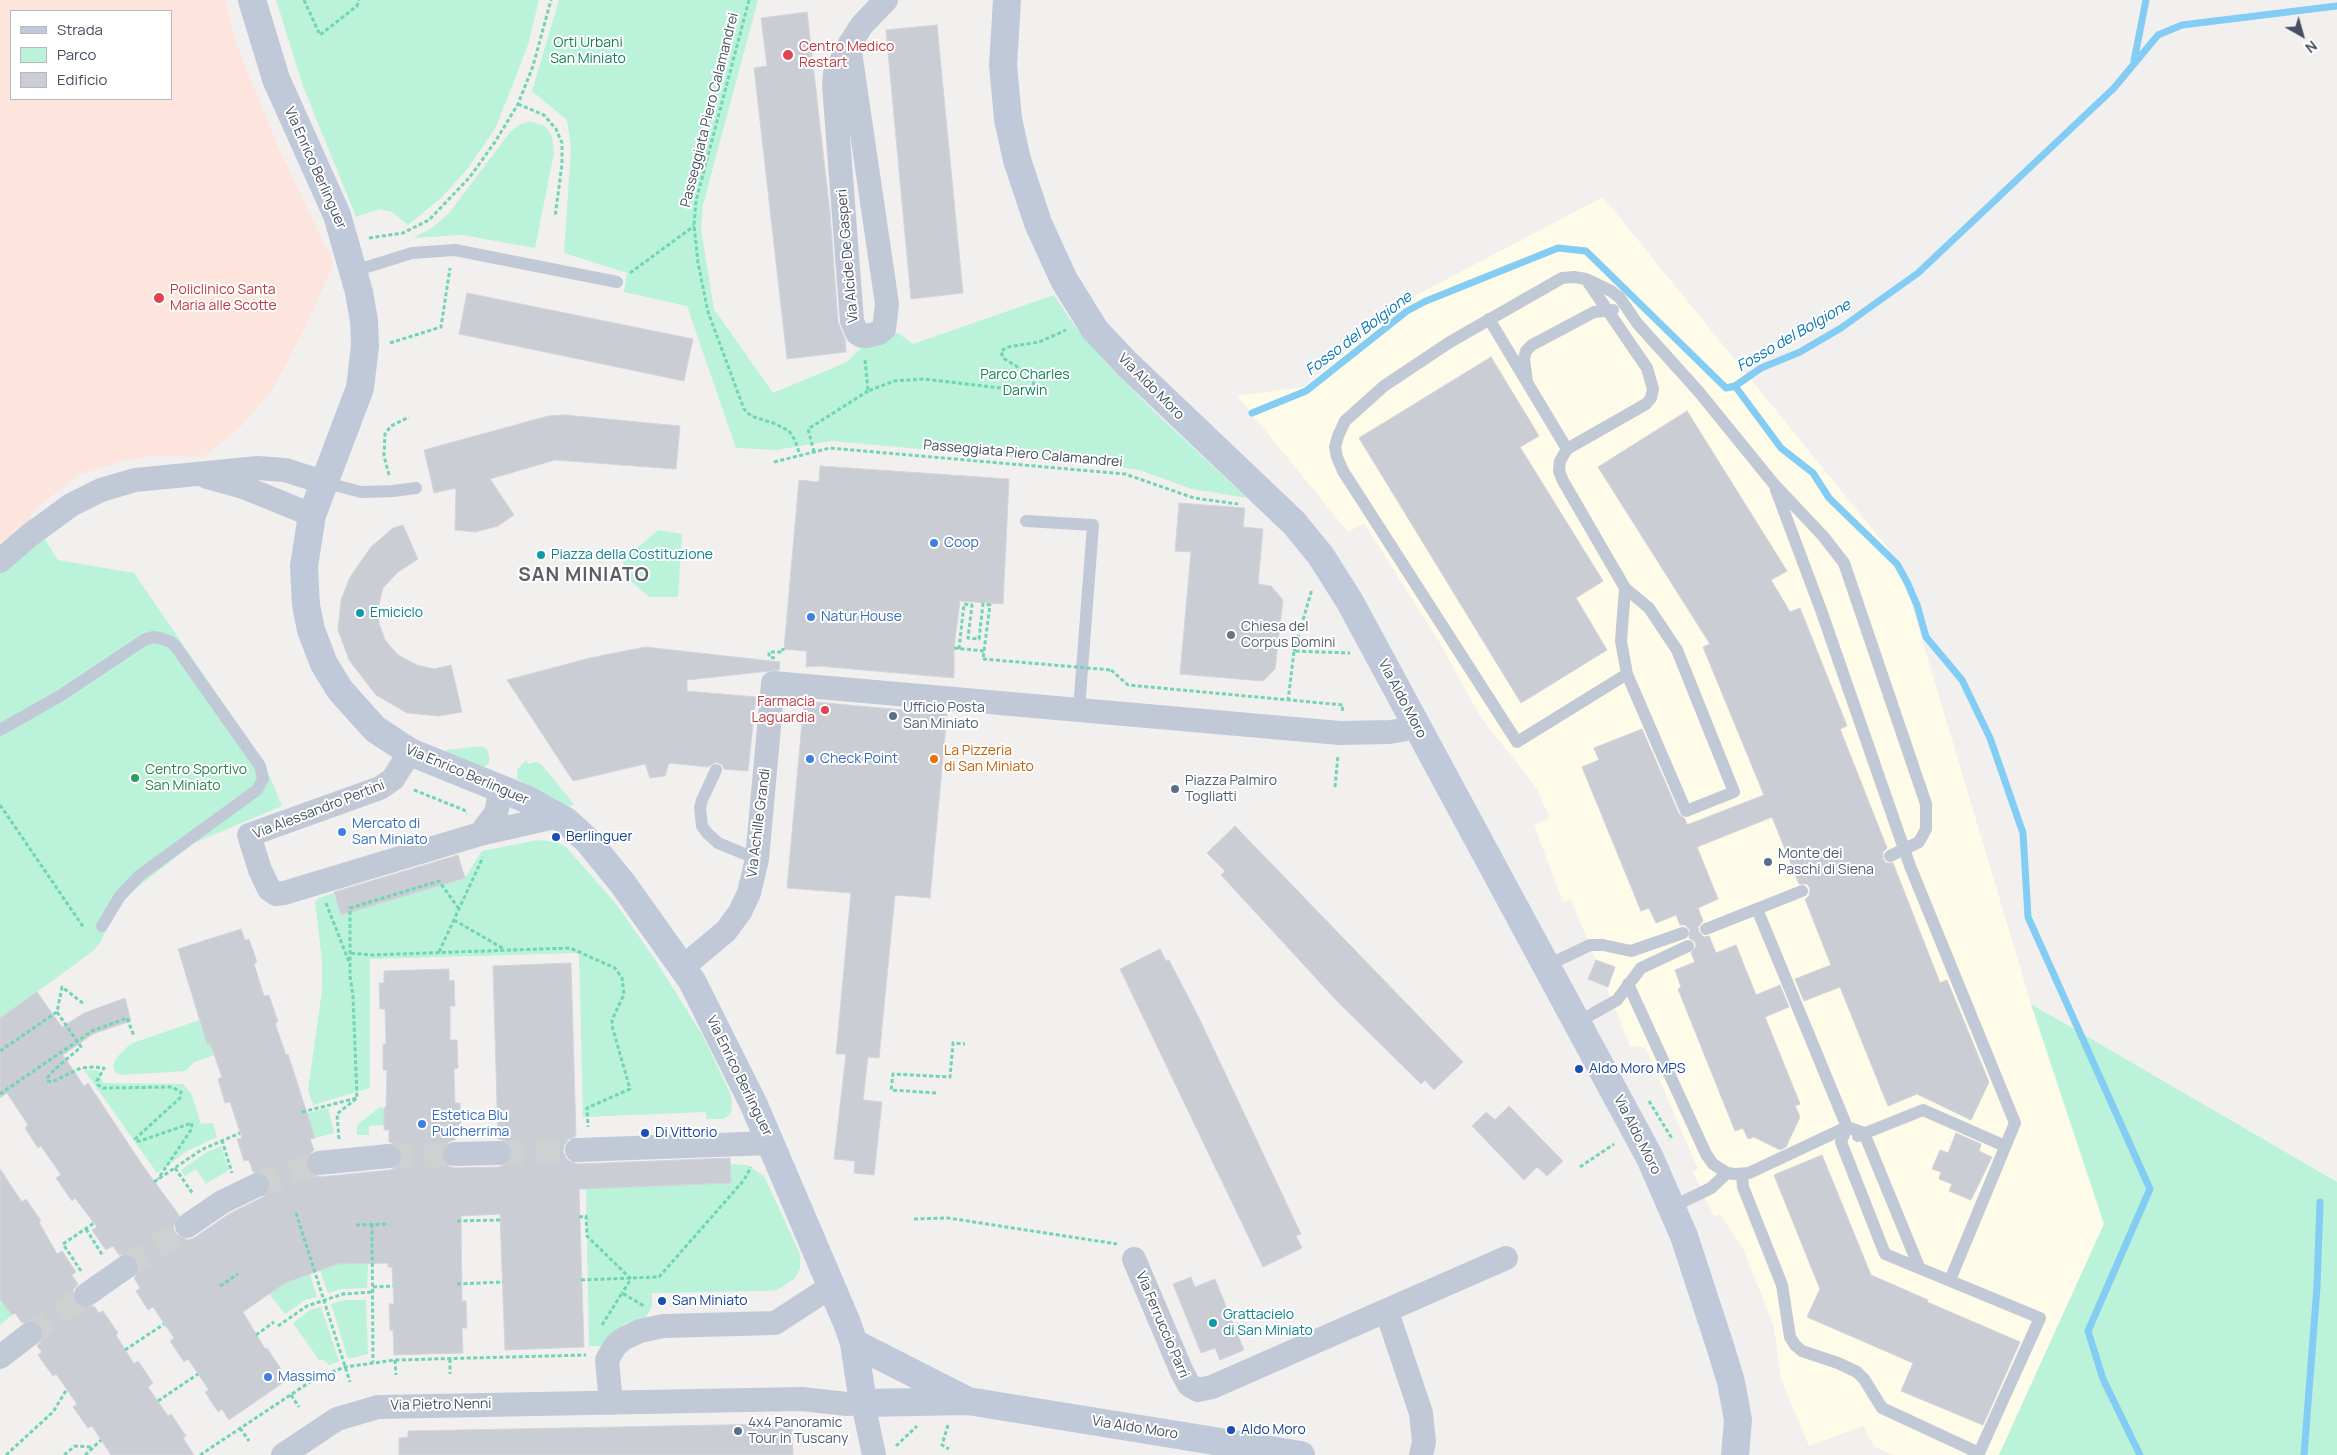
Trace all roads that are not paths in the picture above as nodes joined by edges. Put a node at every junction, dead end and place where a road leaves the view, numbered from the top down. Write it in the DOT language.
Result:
graph roads {
  1 [pos="252,0"];
  2 [pos="886,0"];
  3 [pos="1007,0"];
  4 [pos="849,45"];
  5 [pos="354,272"];
  6 [pos="1586,279"];
  7 [pos="617,282"];
  8 [pos="1605,310"];
  9 [pos="1489,319"];
  10 [pos="1637,323"];
  11 [pos="1527,382"];
  12 [pos="1567,449"];
  13 [pos="190,474"];
  14 [pos="324,482"];
  15 [pos="1773,483"];
  16 [pos="416,488"];
  17 [pos="312,515"];
  18 [pos="1026,521"];
  19 [pos="0,562"];
  20 [pos="1625,588"];
  21 [pos="1627,674"];
  22 [pos="1079,709"];
  23 [pos="1414,724"];
  24 [pos="0,730"];
  25 [pos="410,752"];
  26 [pos="716,770"];
  27 [pos="500,789"];
  28 [pos="558,816"];
  29 [pos="477,836"];
  30 [pos="1904,850"];
  31 [pos="1890,856"];
  32 [pos="757,859"];
  33 [pos="1802,891"];
  34 [pos="1757,909"];
  35 [pos="102,926"];
  36 [pos="1706,929"];
  37 [pos="1683,933"];
  38 [pos="1688,946"];
  39 [pos="1546,966"];
  40 [pos="683,967"];
  41 [pos="1628,984"];
  42 [pos="1578,1022"];
  43 [pos="1847,1128"];
  44 [pos="1864,1133"];
  45 [pos="583,1142"];
  46 [pos="1841,1142"];
  47 [pos="771,1143"];
  48 [pos="2005,1146"];
  49 [pos="499,1153"];
  50 [pos="455,1154"];
  51 [pos="389,1156"];
  52 [pos="319,1163"];
  53 [pos="1727,1172"];
  54 [pos="1742,1174"];
  55 [pos="258,1184"];
  56 [pos="1672,1207"];
  57 [pos="187,1226"];
  58 [pos="1506,1258"];
  59 [pos="1134,1259"];
  60 [pos="116,1263"];
  61 [pos="1919,1267"];
  62 [pos="1950,1280"];
  63 [pos="85,1285"];
  64 [pos="832,1286"];
  65 [pos="1387,1312"];
  66 [pos="30,1334"];
  67 [pos="854,1343"];
  68 [pos="0,1357"];
  69 [pos="968,1401"];
  70 [pos="611,1403"];
  71 [pos="863,1403"];
  72 [pos="884,1452"];
  73 [pos="284,1455"];
  74 [pos="1301,1455"];
  75 [pos="1421,1455"];
  76 [pos="1735,1455"];
  1 -- 5 [label="street, Via Enrico Berlinguer"];
  2 -- 4 [label="street, Via Alcide De Gasperi"];
  3 -- 23 [label="street, Via Aldo Moro"];
  4 -- 4 [label="street, Via Alcide De Gasperi"];
  5 -- 7 [label="lane"];
  5 -- 14 [label="street, Via Enrico Berlinguer"];
  6 -- 8 [label="lane"];
  6 -- 9 [label="lane"];
  6 -- 10 [label="lane"];
  8 -- 10 [label="lane"];
  8 -- 11 [label="lane"];
  8 -- 12 [label="lane"];
  9 -- 11 [label="lane"];
  9 -- 21 [label="lane"];
  10 -- 15 [label="lane"];
  11 -- 12 [label="lane"];
  12 -- 20 [label="lane"];
  13 -- 14 [label="street"];
  13 -- 17 [label="street"];
  13 -- 19 [label="street"];
  14 -- 16 [label="lane"];
  14 -- 17 [label="street, Via Enrico Berlinguer"];
  15 -- 30 [label="lane"];
  15 -- 30 [label="lane"];
  17 -- 25 [label="street, Via Enrico Berlinguer"];
  18 -- 22 [label="lane"];
  20 -- 21 [label="lane"];
  20 -- 21 [label="lane"];
  22 -- 23 [label="street"];
  22 -- 32 [label="street, Via Achille Grandi"];
  23 -- 39 [label="street, Via Aldo Moro"];
  24 -- 35 [label="lane"];
  25 -- 27 [label="street, Via Enrico Berlinguer"];
  25 -- 29 [label="street, Via Alessandro Pertini"];
  26 -- 32 [label="lane"];
  27 -- 28 [label="street, Via Enrico Berlinguer"];
  27 -- 29 [label="street"];
  28 -- 29 [label="street, Via Alessandro Pertini"];
  28 -- 40 [label="street, Via Enrico Berlinguer"];
  30 -- 31 [label="lane"];
  30 -- 48 [label="lane"];
  32 -- 40 [label="street, Via Achille Grandi"];
  33 -- 34 [label="lane"];
  34 -- 36 [label="lane"];
  34 -- 43 [label="lane"];
  37 -- 39 [label="lane"];
  38 -- 41 [label="lane"];
  39 -- 42 [label="street, Via Aldo Moro"];
  40 -- 47 [label="street, Via Enrico Berlinguer"];
  41 -- 42 [label="lane"];
  41 -- 53 [label="lane"];
  42 -- 56 [label="street, Via Aldo Moro"];
  43 -- 44 [label="lane"];
  43 -- 46 [label="lane"];
  43 -- 54 [label="lane"];
  44 -- 46 [label="lane"];
  44 -- 48 [label="lane"];
  44 -- 61 [label="lane"];
  45 -- 47 [label="street"];
  46 -- 61 [label="lane"];
  47 -- 64 [label="street, Via Enrico Berlinguer"];
  48 -- 62 [label="lane"];
  49 -- 50 [label="street"];
  51 -- 52 [label="street"];
  53 -- 54 [label="lane"];
  53 -- 56 [label="lane"];
  54 -- 62 [label="lane"];
  55 -- 57 [label="street"];
  56 -- 76 [label="street, Via Aldo Moro"];
  58 -- 65 [label="street, Via Ferruccio Parri"];
  59 -- 65 [label="street, Via Ferruccio Parri"];
  60 -- 63 [label="street"];
  61 -- 62 [label="lane"];
  64 -- 67 [label="street, Via Enrico Berlinguer"];
  64 -- 70 [label="street"];
  65 -- 75 [label="street"];
  66 -- 68 [label="street"];
  67 -- 69 [label="street, Via Aldo Moro"];
  67 -- 71 [label="street, Via Enrico Berlinguer"];
  69 -- 71 [label="street, Via Aldo Moro"];
  69 -- 74 [label="street, Via Aldo Moro"];
  70 -- 71 [label="street, Via Pietro Nenni"];
  70 -- 73 [label="street, Via Pietro Nenni"];
  71 -- 72 [label="street, Via Enrico Berlinguer"];
}
